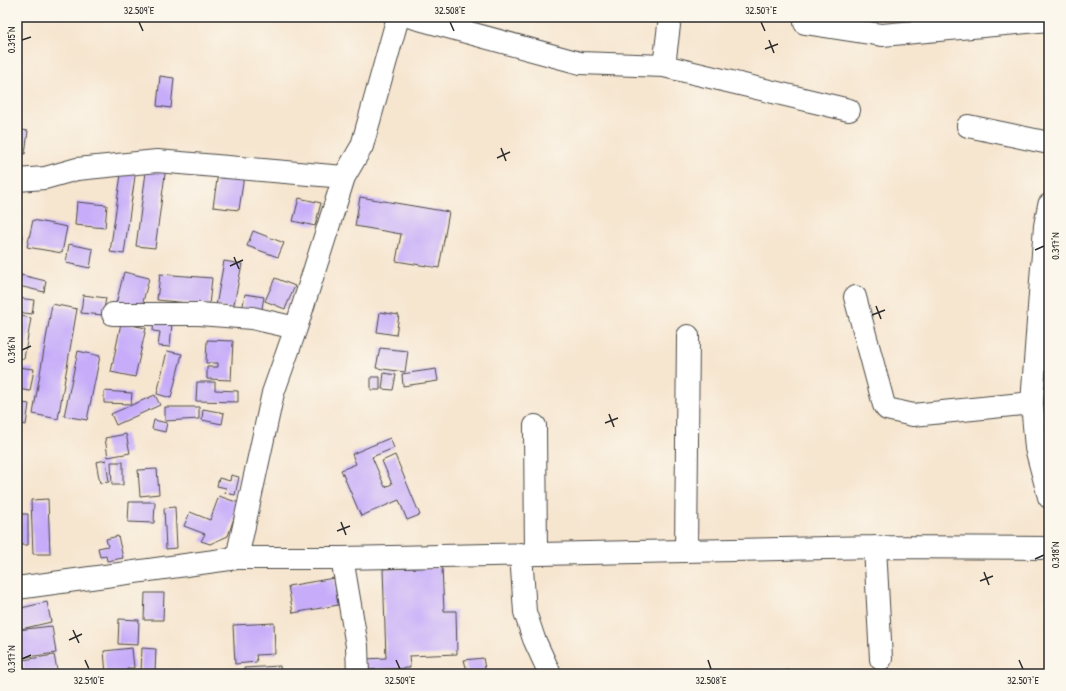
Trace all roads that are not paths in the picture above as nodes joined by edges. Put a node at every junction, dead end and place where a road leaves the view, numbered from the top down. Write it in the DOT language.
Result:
graph roads {
  1 [pos="398,17"];
  2 [pos="411,17"];
  3 [pos="670,17"];
  4 [pos="1049,20"];
  5 [pos="805,23"];
  6 [pos="664,66"];
  7 [pos="849,110"];
  8 [pos="968,126"];
  9 [pos="1049,143"];
  10 [pos="344,177"];
  11 [pos="17,180"];
  12 [pos="1049,205"];
  13 [pos="1047,225"];
  14 [pos="855,297"];
  15 [pos="113,314"];
  16 [pos="296,328"];
  17 [pos="688,336"];
  18 [pos="1032,402"];
  19 [pos="535,426"];
  20 [pos="1042,445"];
  21 [pos="1049,497"];
  22 [pos="875,547"];
  23 [pos="1049,548"];
  24 [pos="686,551"];
  25 [pos="528,554"];
  26 [pos="236,558"];
  27 [pos="342,558"];
  28 [pos="17,588"];
  29 [pos="881,659"];
  30 [pos="358,674"];
  31 [pos="550,674"];
  1 -- 10 [label="street"];
  2 -- 6 [label="street"];
  3 -- 6 [label="street"];
  4 -- 5 [label="street"];
  6 -- 7 [label="street"];
  8 -- 9 [label="street"];
  10 -- 11 [label="street"];
  10 -- 16 [label="street"];
  12 -- 13 [label="street"];
  13 -- 18 [label="street"];
  14 -- 18 [label="street"];
  15 -- 16 [label="street"];
  16 -- 26 [label="street"];
  17 -- 24 [label="street"];
  18 -- 20 [label="street"];
  19 -- 25 [label="street"];
  20 -- 21 [label="street"];
  22 -- 23 [label="street"];
  22 -- 24 [label="street"];
  22 -- 29 [label="street"];
  24 -- 25 [label="street"];
  25 -- 27 [label="street"];
  25 -- 31 [label="street"];
  26 -- 27 [label="street"];
  26 -- 28 [label="street"];
  27 -- 30 [label="street"];
}
